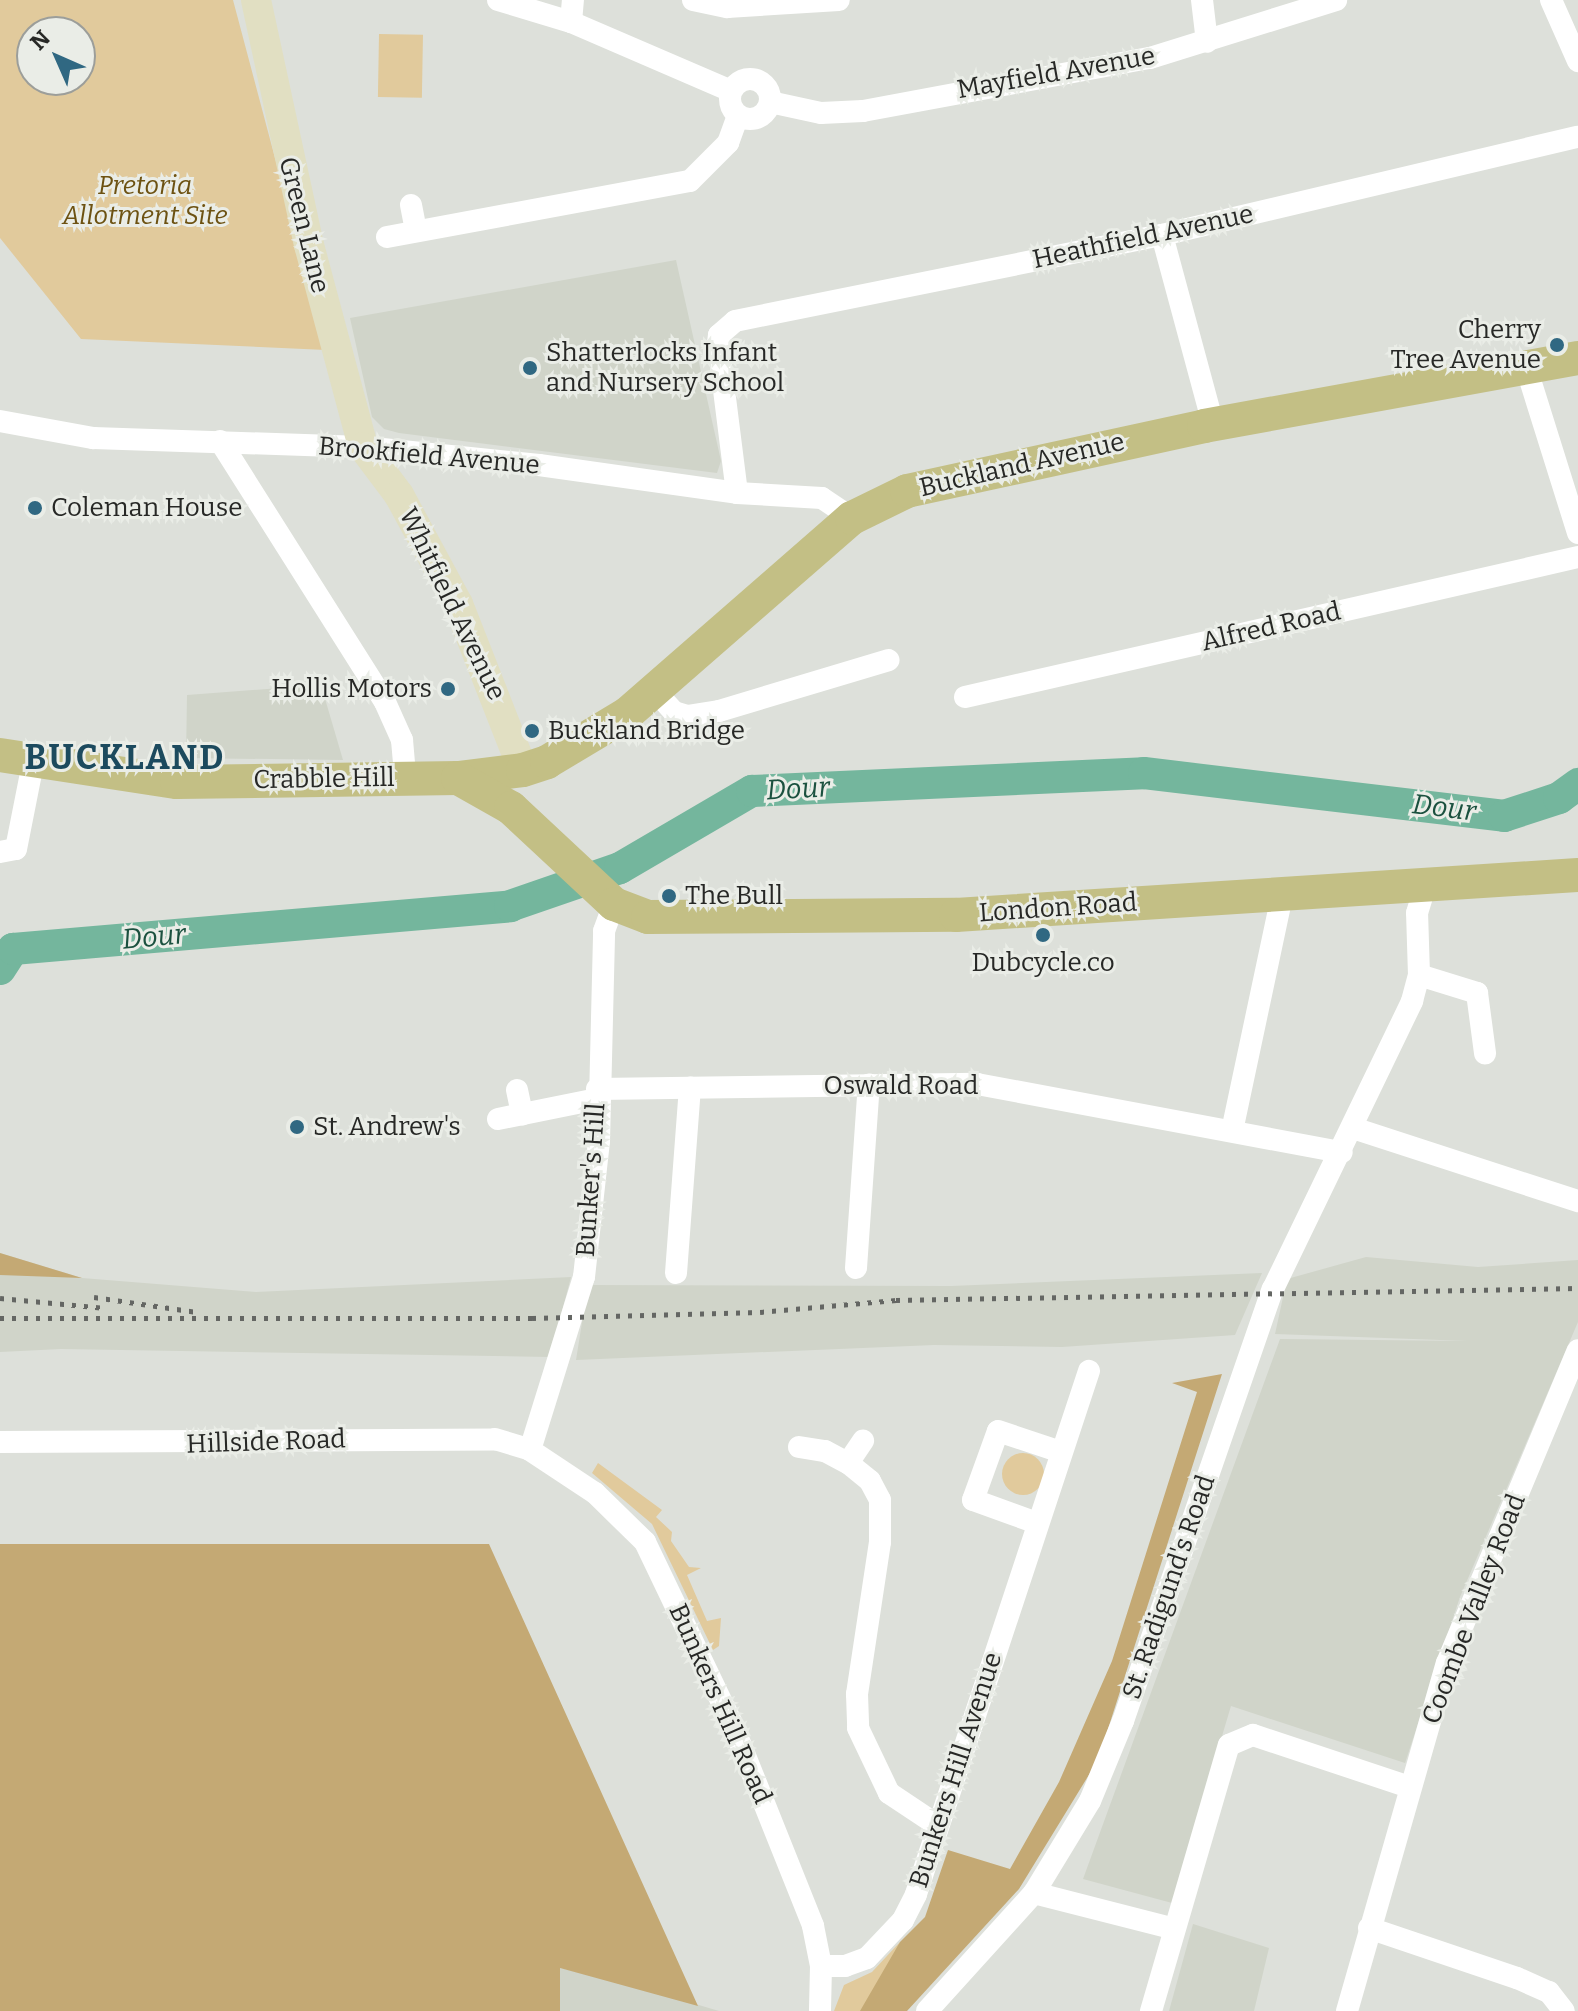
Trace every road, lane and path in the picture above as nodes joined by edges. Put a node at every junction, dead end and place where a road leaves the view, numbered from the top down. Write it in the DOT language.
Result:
graph roads {
  1 [pos="256,0"];
  2 [pos="498,0"];
  3 [pos="693,0"];
  4 [pos="839,0"];
  5 [pos="1202,0"];
  6 [pos="1336,0"];
  7 [pos="1551,0"];
  8 [pos="572,11"];
  9 [pos="1207,42"];
  10 [pos="1578,61"];
  11 [pos="731,91"];
  12 [pos="770,102"];
  13 [pos="738,116"];
  14 [pos="1578,137"];
  15 [pos="411,205"];
  16 [pos="416,231"];
  17 [pos="1162,235"];
  18 [pos="387,237"];
  19 [pos="1578,358"];
  20 [pos="1526,367"];
  21 [pos="0,421"];
  22 [pos="1213,424"];
  23 [pos="220,441"];
  24 [pos="363,447"];
  25 [pos="737,493"];
  26 [pos="852,518"];
  27 [pos="1578,533"];
  28 [pos="1578,557"];
  29 [pos="889,660"];
  30 [pos="656,692"];
  31 [pos="965,697"];
  32 [pos="0,755"];
  33 [pos="34,758"];
  34 [pos="523,770"];
  35 [pos="405,777"];
  36 [pos="458,778"];
  37 [pos="562,850"];
  38 [pos="0,852"];
  39 [pos="1578,875"];
  40 [pos="1425,887"];
  41 [pos="1283,892"];
  42 [pos="606,897"];
  43 [pos="1419,975"];
  44 [pos="1485,1053"];
  45 [pos="869,1084"];
  46 [pos="690,1088"];
  47 [pos="517,1090"];
  48 [pos="597,1094"];
  49 [pos="522,1114"];
  50 [pos="498,1119"];
  51 [pos="1353,1128"];
  52 [pos="1232,1131"];
  53 [pos="1342,1152"];
  54 [pos="1578,1201"];
  55 [pos="856,1268"];
  56 [pos="676,1273"];
  57 [pos="1578,1350"];
  58 [pos="1089,1371"];
  59 [pos="863,1441"];
  60 [pos="0,1442"];
  61 [pos="799,1447"];
  62 [pos="530,1450"];
  63 [pos="1061,1452"];
  64 [pos="848,1463"];
  65 [pos="1037,1523"];
  66 [pos="1409,1787"];
  67 [pos="937,1825"];
  68 [pos="1034,1893"];
  69 [pos="1171,1928"];
  70 [pos="1369,1928"];
  71 [pos="821,1966"];
  72 [pos="820,2011"];
  73 [pos="927,2011"];
  74 [pos="1151,2011"];
  75 [pos="1347,2011"];
  76 [pos="1564,2011"];
  1 -- 24 [label="street, Green Lane"];
  2 -- 8 [label="street"];
  3 -- 4 [label="street"];
  5 -- 9 [label="street"];
  6 -- 9 [label="street, Mayfield Avenue"];
  7 -- 10 [label="street"];
  8 -- 11 [label="street"];
  9 -- 12 [label="street, Mayfield Avenue"];
  11 -- 12 [label="street, Mayfield Avenue"];
  11 -- 13 [label="street"];
  12 -- 13 [label="street"];
  13 -- 16 [label="street"];
  14 -- 17 [label="street, Heathfield Avenue"];
  15 -- 16 [label="street"];
  16 -- 18 [label="street"];
  17 -- 22 [label="street"];
  17 -- 25 [label="street, Heathfield Avenue"];
  19 -- 20 [label="main road, Buckland Avenue"];
  20 -- 22 [label="main road, Buckland Avenue"];
  20 -- 27 [label="street"];
  21 -- 23 [label="street, Brookfield Avenue"];
  22 -- 26 [label="main road, Buckland Avenue"];
  23 -- 24 [label="street, Brookfield Avenue"];
  23 -- 35 [label="street"];
  24 -- 25 [label="street, Brookfield Avenue"];
  24 -- 34 [label="street, Whitfield Avenue"];
  25 -- 26 [label="street, Brookfield Avenue"];
  26 -- 30 [label="main road, Buckland Avenue"];
  28 -- 31 [label="street, Alfred Road"];
  29 -- 30 [label="street"];
  30 -- 34 [label="main road, Buckland Avenue"];
  32 -- 33 [label="main road, Crabble Hill"];
  33 -- 35 [label="main road, Crabble Hill"];
  33 -- 38 [label="street"];
  34 -- 36 [label="main road, Buckland Avenue"];
  34 -- 37 [label="main road, London Road"];
  35 -- 36 [label="main road, Crabble Hill"];
  36 -- 37 [label="main road, London Road"];
  37 -- 42 [label="main road, London Road"];
  39 -- 40 [label="main road, London Road"];
  40 -- 41 [label="main road, London Road"];
  40 -- 43 [label="street, St. Radigund's Road"];
  41 -- 42 [label="main road, London Road"];
  41 -- 52 [label="street"];
  42 -- 48 [label="street, Bunker's Hill"];
  43 -- 44 [label="street"];
  43 -- 51 [label="street, St. Radigund's Road"];
  45 -- 46 [label="street, Oswald Road"];
  45 -- 52 [label="street, Oswald Road"];
  45 -- 55 [label="street"];
  46 -- 48 [label="street, Oswald Road"];
  46 -- 56 [label="street"];
  47 -- 49 [label="street"];
  48 -- 49 [label="street, Oswald Road"];
  48 -- 62 [label="street, Bunker's Hill"];
  49 -- 50 [label="street, Oswald Road"];
  51 -- 53 [label="street, St. Radigund's Road"];
  51 -- 54 [label="street"];
  52 -- 53 [label="street, Oswald Road"];
  53 -- 68 [label="street, St. Radigund's Road"];
  57 -- 66 [label="street, Coombe Valley Road"];
  58 -- 63 [label="street, Bunkers Hill Avenue"];
  59 -- 64 [label="street"];
  60 -- 62 [label="street, Hillside Road"];
  61 -- 64 [label="street"];
  62 -- 71 [label="street, Bunkers Hill Road"];
  63 -- 65 [label="street, Bunkers Hill Avenue"];
  63 -- 65 [label="street"];
  64 -- 67 [label="street"];
  65 -- 67 [label="street, Bunkers Hill Avenue"];
  66 -- 69 [label="street"];
  66 -- 70 [label="street, Coombe Valley Road"];
  67 -- 71 [label="street, Bunkers Hill Avenue"];
  68 -- 69 [label="street"];
  68 -- 73 [label="street, St. Radigund's Road"];
  69 -- 74 [label="street"];
  70 -- 75 [label="street, Coombe Valley Road"];
  70 -- 76 [label="street"];
  71 -- 72 [label="street, Bunkers Hill Road"];
}
